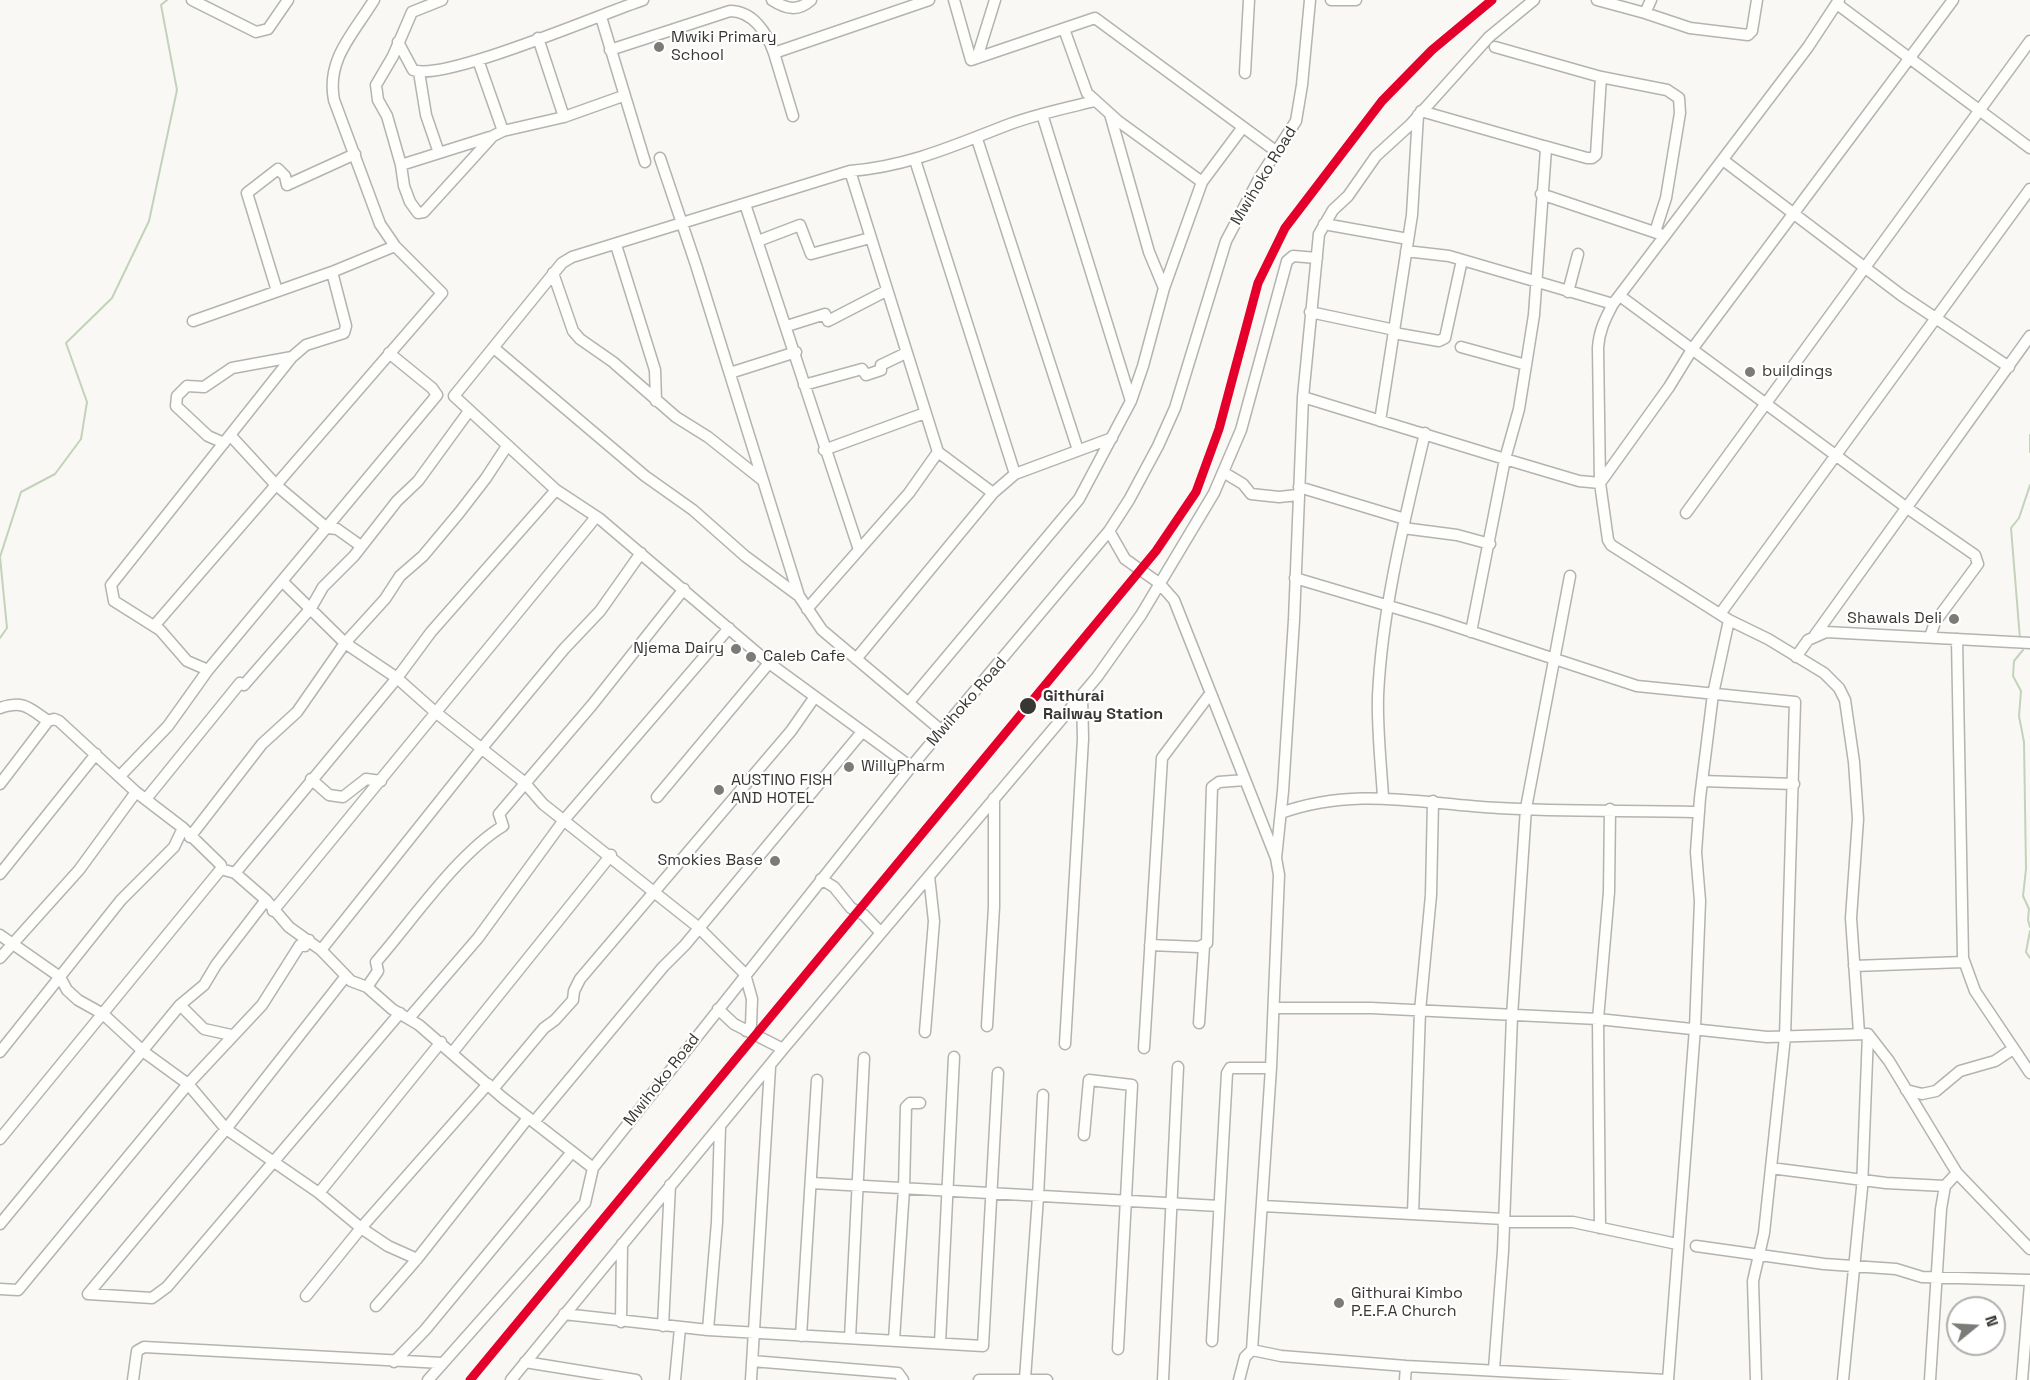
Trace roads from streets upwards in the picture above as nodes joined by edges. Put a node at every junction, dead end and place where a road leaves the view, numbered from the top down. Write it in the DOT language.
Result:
graph roads {
  1 [pos="192,0"];
  2 [pos="288,0"];
  3 [pos="374,0"];
  4 [pos="441,0"];
  5 [pos="643,0"];
  6 [pos="772,0"];
  7 [pos="811,0"];
  8 [pos="929,0"];
  9 [pos="954,0"];
  10 [pos="996,0"];
  11 [pos="1250,0"];
  12 [pos="1310,0"];
  13 [pos="1331,0"];
  14 [pos="1356,0"];
  15 [pos="1534,0"];
  16 [pos="1597,0"];
  17 [pos="1651,0"];
  18 [pos="1757,0"];
  19 [pos="1953,0"];
  20 [pos="1838,2"];
  21 [pos="1645,13"];
  22 [pos="601,17"];
  23 [pos="1064,29"];
  24 [pos="538,38"];
  25 [pos="2030,40"];
  26 [pos="398,42"];
  27 [pos="1495,47"];
  28 [pos="610,50"];
  29 [pos="774,53"];
  30 [pos="1908,57"];
  31 [pos="977,58"];
  32 [pos="478,60"];
  33 [pos="419,72"];
  34 [pos="1245,73"];
  35 [pos="1601,77"];
  36 [pos="623,96"];
  37 [pos="1095,101"];
  38 [pos="1980,110"];
  39 [pos="1420,113"];
  40 [pos="1042,114"];
  41 [pos="1110,114"];
  42 [pos="793,116"];
  43 [pos="564,117"];
  44 [pos="1243,127"];
  45 [pos="498,134"];
  46 [pos="977,139"];
  47 [pos="1544,146"];
  48 [pos="2030,148"];
  49 [pos="1277,152"];
  50 [pos="439,153"];
  51 [pos="355,154"];
  52 [pos="660,158"];
  53 [pos="915,160"];
  54 [pos="1723,160"];
  55 [pos="645,162"];
  56 [pos="401,165"];
  57 [pos="850,171"];
  58 [pos="1202,182"];
  59 [pos="2030,189"];
  60 [pos="1541,194"];
  61 [pos="745,204"];
  62 [pos="1794,214"];
  63 [pos="682,223"];
  64 [pos="1324,224"];
  65 [pos="1660,233"];
  66 [pos="870,238"];
  67 [pos="1408,239"];
  68 [pos="758,241"];
  69 [pos="616,245"];
  70 [pos="394,246"];
  71 [pos="1406,250"];
  72 [pos="1578,254"];
  73 [pos="1317,258"];
  74 [pos="1462,260"];
  75 [pos="1864,268"];
  76 [pos="332,272"];
  77 [pos="553,273"];
  78 [pos="1536,283"];
  79 [pos="1164,288"];
  80 [pos="277,291"];
  81 [pos="886,291"];
  82 [pos="1568,292"];
  83 [pos="1616,300"];
  84 [pos="1310,312"];
  85 [pos="1937,318"];
  86 [pos="193,321"];
  87 [pos="787,326"];
  88 [pos="1395,332"];
  89 [pos="2030,336"];
  90 [pos="1461,347"];
  91 [pos="494,348"];
  92 [pos="1693,348"];
  93 [pos="796,352"];
  94 [pos="389,353"];
  95 [pos="906,353"];
  96 [pos="292,357"];
  97 [pos="1526,365"];
  98 [pos="2009,367"];
  99 [pos="730,373"];
  100 [pos="804,385"];
  101 [pos="1302,397"];
  102 [pos="1131,400"];
  103 [pos="656,401"];
  104 [pos="1766,402"];
  105 [pos="470,411"];
  106 [pos="925,413"];
  107 [pos="1380,421"];
  108 [pos="1425,433"];
  109 [pos="1112,438"];
  110 [pos="227,439"];
  111 [pos="507,446"];
  112 [pos="824,450"];
  113 [pos="1078,450"];
  114 [pos="938,452"];
  115 [pos="1836,455"];
  116 [pos="1505,459"];
  117 [pos="1223,472"];
  118 [pos="1015,474"];
  119 [pos="761,479"];
  120 [pos="1600,483"];
  121 [pos="276,485"];
  122 [pos="556,490"];
  123 [pos="1299,491"];
  124 [pos="993,493"];
  125 [pos="1907,508"];
  126 [pos="1686,513"];
  127 [pos="596,517"];
  128 [pos="1404,524"];
  129 [pos="327,528"];
  130 [pos="1110,531"];
  131 [pos="1490,544"];
  132 [pos="361,546"];
  133 [pos="859,550"];
  134 [pos="641,553"];
  135 [pos="1570,576"];
  136 [pos="1295,578"];
  137 [pos="282,581"];
  138 [pos="1159,583"];
  139 [pos="684,589"];
  140 [pos="799,596"];
  141 [pos="1389,606"];
  142 [pos="311,608"];
  143 [pos="807,609"];
  144 [pos="1725,617"];
  145 [pos="154,626"];
  146 [pos="729,628"];
  147 [pos="1471,632"];
  148 [pos="1815,635"];
  149 [pos="1930,637"];
  150 [pos="1958,639"];
  151 [pos="345,643"];
  152 [pos="2030,644"];
  153 [pos="1796,657"];
  154 [pos="856,659"];
  155 [pos="1556,660"];
  156 [pos="769,663"];
  157 [pos="208,670"];
  158 [pos="397,678"];
  159 [pos="1210,694"];
  160 [pos="1713,694"];
  161 [pos="1082,695"];
  162 [pos="814,698"];
  163 [pos="909,702"];
  164 [pos="0,708"];
  165 [pos="434,711"];
  166 [pos="48,721"];
  167 [pos="942,731"];
  168 [pos="861,732"];
  169 [pos="482,748"];
  170 [pos="96,754"];
  171 [pos="911,767"];
  172 [pos="120,776"];
  173 [pos="311,779"];
  174 [pos="1245,780"];
  175 [pos="381,781"];
  176 [pos="1702,781"];
  177 [pos="525,782"];
  178 [pos="0,784"];
  179 [pos="1794,784"];
  180 [pos="141,796"];
  181 [pos="657,797"];
  182 [pos="1383,797"];
  183 [pos="994,798"];
  184 [pos="1433,801"];
  185 [pos="1526,808"];
  186 [pos="1610,809"];
  187 [pos="1699,812"];
  188 [pos="1281,813"];
  189 [pos="564,820"];
  190 [pos="183,828"];
  191 [pos="190,837"];
  192 [pos="611,855"];
  193 [pos="1276,858"];
  194 [pos="221,869"];
  195 [pos="235,873"];
  196 [pos="0,874"];
  197 [pos="929,876"];
  198 [pos="821,879"];
  199 [pos="653,893"];
  200 [pos="266,900"];
  201 [pos="273,911"];
  202 [pos="698,927"];
  203 [pos="881,933"];
  204 [pos="0,935"];
  205 [pos="309,940"];
  206 [pos="11,945"];
  207 [pos="1150,945"];
  208 [pos="1204,946"];
  209 [pos="321,950"];
  210 [pos="0,958"];
  211 [pos="1963,962"];
  212 [pos="1854,966"];
  213 [pos="745,974"];
  214 [pos="346,976"];
  215 [pos="60,977"];
  216 [pos="367,987"];
  217 [pos="180,1005"];
  218 [pos="1274,1008"];
  219 [pos="718,1009"];
  220 [pos="1420,1011"];
  221 [pos="103,1014"];
  222 [pos="405,1015"];
  223 [pos="1512,1016"];
  224 [pos="1598,1019"];
  225 [pos="1199,1023"];
  226 [pos="987,1026"];
  227 [pos="1695,1028"];
  228 [pos="746,1031"];
  229 [pos="925,1032"];
  230 [pos="1863,1034"];
  231 [pos="231,1035"];
  232 [pos="1785,1037"];
  233 [pos="441,1042"];
  234 [pos="1065,1044"];
  235 [pos="1144,1048"];
  236 [pos="783,1049"];
  237 [pos="2013,1050"];
  238 [pos="0,1052"];
  239 [pos="144,1052"];
  240 [pos="452,1053"];
  241 [pos="954,1057"];
  242 [pos="864,1058"];
  243 [pos="770,1067"];
  244 [pos="1178,1067"];
  245 [pos="1271,1068"];
  246 [pos="998,1073"];
  247 [pos="2030,1073"];
  248 [pos="817,1080"];
  249 [pos="188,1084"];
  250 [pos="491,1086"];
  251 [pos="1906,1090"];
  252 [pos="1043,1095"];
  253 [pos="920,1103"];
  254 [pos="531,1120"];
  255 [pos="720,1127"];
  256 [pos="226,1129"];
  257 [pos="1084,1135"];
  258 [pos="0,1139"];
  259 [pos="572,1152"];
  260 [pos="272,1161"];
  261 [pos="593,1168"];
  262 [pos="1771,1168"];
  263 [pos="1957,1173"];
  264 [pos="1862,1179"];
  265 [pos="812,1183"];
  266 [pos="670,1185"];
  267 [pos="858,1186"];
  268 [pos="1945,1186"];
  269 [pos="904,1189"];
  270 [pos="947,1192"];
  271 [pos="319,1193"];
  272 [pos="992,1195"];
  273 [pos="1038,1197"];
  274 [pos="1126,1202"];
  275 [pos="1172,1203"];
  276 [pos="1219,1206"];
  277 [pos="1263,1206"];
  278 [pos="1413,1214"];
  279 [pos="1504,1220"];
  280 [pos="0,1224"];
  281 [pos="361,1228"];
  282 [pos="1600,1228"];
  283 [pos="622,1244"];
  284 [pos="1677,1244"];
  285 [pos="1696,1246"];
  286 [pos="2030,1249"];
  287 [pos="1760,1256"];
  288 [pos="417,1259"];
  289 [pos="1852,1267"];
  290 [pos="1936,1278"];
  291 [pos="2030,1282"];
  292 [pos="0,1289"];
  293 [pos="306,1296"];
  294 [pos="376,1306"];
  295 [pos="564,1314"];
  296 [pos="621,1322"];
  297 [pos="663,1326"];
  298 [pos="680,1328"];
  299 [pos="708,1330"];
  300 [pos="755,1333"];
  301 [pos="801,1336"];
  302 [pos="850,1338"];
  303 [pos="894,1340"];
  304 [pos="1212,1341"];
  305 [pos="940,1343"];
  306 [pos="1118,1349"];
  307 [pos="1252,1350"];
  308 [pos="752,1361"];
  309 [pos="394,1362"];
  310 [pos="525,1362"];
  311 [pos="442,1364"];
  312 [pos="1406,1366"];
  313 [pos="1494,1369"];
  314 [pos="2025,1374"];
  315 [pos="851,1375"];
  316 [pos="1025,1379"];
  317 [pos="133,1380"];
  318 [pos="428,1380"];
  319 [pos="511,1380"];
  320 [pos="636,1380"];
  321 [pos="675,1380"];
  322 [pos="751,1380"];
  323 [pos="903,1380"];
  324 [pos="979,1380"];
  325 [pos="1047,1380"];
  326 [pos="1163,1380"];
  327 [pos="1239,1380"];
  328 [pos="1406,1380"];
  329 [pos="1667,1380"];
  330 [pos="1756,1380"];
  331 [pos="1843,1380"];
  332 [pos="1930,1380"];
  1 -- 2 [label="street"];
  3 -- 51 [label="street"];
  4 -- 26 [label="street"];
  5 -- 22 [label="street"];
  6 -- 7 [label="street"];
  8 -- 29 [label="street"];
  9 -- 31 [label="street"];
  10 -- 31 [label="street"];
  11 -- 34 [label="street"];
  12 -- 49 [label="street, Mwihoko Road"];
  13 -- 14 [label="street"];
  15 -- 39 [label="street"];
  16 -- 21 [label="street"];
  17 -- 21 [label="street"];
  18 -- 21 [label="street"];
  19 -- 30 [label="street"];
  20 -- 30 [label="street"];
  20 -- 54 [label="street"];
  22 -- 24 [label="street"];
  22 -- 28 [label="street"];
  23 -- 31 [label="street"];
  23 -- 37 [label="street"];
  23 -- 44 [label="street"];
  24 -- 32 [label="street"];
  24 -- 43 [label="street"];
  25 -- 38 [label="street"];
  26 -- 33 [label="street"];
  26 -- 56 [label="street"];
  27 -- 35 [label="street"];
  28 -- 29 [label="street"];
  28 -- 36 [label="street"];
  29 -- 42 [label="street"];
  30 -- 38 [label="street"];
  30 -- 62 [label="street"];
  32 -- 33 [label="street"];
  32 -- 45 [label="street"];
  33 -- 50 [label="street"];
  35 -- 47 [label="street"];
  35 -- 65 [label="street"];
  36 -- 43 [label="street"];
  36 -- 55 [label="street"];
  37 -- 40 [label="street"];
  37 -- 41 [label="street"];
  38 -- 48 [label="street"];
  38 -- 75 [label="street"];
  39 -- 47 [label="street"];
  39 -- 64 [label="street"];
  39 -- 67 [label="street"];
  40 -- 46 [label="street"];
  40 -- 102 [label="street"];
  41 -- 58 [label="street"];
  41 -- 79 [label="street"];
  43 -- 45 [label="street"];
  44 -- 49 [label="street"];
  44 -- 58 [label="street"];
  45 -- 50 [label="street"];
  45 -- 56 [label="street"];
  46 -- 53 [label="street"];
  46 -- 113 [label="street"];
  47 -- 60 [label="street"];
  49 -- 130 [label="street, Mwihoko Road"];
  50 -- 56 [label="street"];
  51 -- 70 [label="street"];
  51 -- 80 [label="street"];
  52 -- 63 [label="street"];
  53 -- 57 [label="street"];
  53 -- 118 [label="street"];
  54 -- 62 [label="street"];
  54 -- 65 [label="street"];
  57 -- 61 [label="street"];
  57 -- 66 [label="street"];
  58 -- 79 [label="street"];
  59 -- 85 [label="street"];
  60 -- 65 [label="street"];
  60 -- 78 [label="street"];
  61 -- 63 [label="street"];
  61 -- 68 [label="street"];
  62 -- 75 [label="street"];
  62 -- 92 [label="street"];
  63 -- 69 [label="street"];
  63 -- 99 [label="street"];
  64 -- 67 [label="street"];
  64 -- 73 [label="street"];
  65 -- 83 [label="street"];
  66 -- 68 [label="street"];
  66 -- 81 [label="street"];
  67 -- 71 [label="street"];
  68 -- 87 [label="street"];
  69 -- 77 [label="street"];
  69 -- 103 [label="street"];
  70 -- 76 [label="street"];
  70 -- 94 [label="street"];
  71 -- 74 [label="street"];
  71 -- 88 [label="street"];
  72 -- 82 [label="street"];
  73 -- 84 [label="street"];
  73 -- 117 [label="street"];
  74 -- 78 [label="street"];
  74 -- 88 [label="street"];
  75 -- 85 [label="street"];
  75 -- 104 [label="street"];
  76 -- 80 [label="street"];
  76 -- 96 [label="street"];
  77 -- 91 [label="street"];
  77 -- 103 [label="street"];
  78 -- 82 [label="street"];
  78 -- 97 [label="street"];
  79 -- 102 [label="street"];
  80 -- 86 [label="street"];
  81 -- 87 [label="street"];
  81 -- 95 [label="street"];
  82 -- 83 [label="street"];
  83 -- 92 [label="street"];
  83 -- 120 [label="street"];
  84 -- 88 [label="street"];
  84 -- 101 [label="street"];
  85 -- 98 [label="street"];
  85 -- 115 [label="street"];
  87 -- 93 [label="street"];
  88 -- 107 [label="street"];
  89 -- 98 [label="street"];
  90 -- 97 [label="street"];
  91 -- 105 [label="street"];
  91 -- 140 [label="street"];
  92 -- 104 [label="street"];
  92 -- 120 [label="street"];
  93 -- 99 [label="street"];
  93 -- 100 [label="street"];
  94 -- 121 [label="street"];
  94 -- 129 [label="street"];
  95 -- 100 [label="street"];
  95 -- 106 [label="street"];
  96 -- 110 [label="street"];
  96 -- 110 [label="street"];
  97 -- 116 [label="street"];
  98 -- 125 [label="street"];
  99 -- 119 [label="street"];
  100 -- 112 [label="street"];
  101 -- 107 [label="street"];
  101 -- 123 [label="street"];
  102 -- 109 [label="street"];
  103 -- 119 [label="street"];
  104 -- 115 [label="street"];
  104 -- 126 [label="street"];
  105 -- 111 [label="street"];
  105 -- 132 [label="street"];
  106 -- 112 [label="street"];
  106 -- 114 [label="street"];
  107 -- 108 [label="street"];
  108 -- 116 [label="street"];
  108 -- 128 [label="street"];
  109 -- 113 [label="street"];
  109 -- 163 [label="street"];
  110 -- 121 [label="street"];
  110 -- 145 [label="street"];
  111 -- 122 [label="street"];
  111 -- 151 [label="street"];
  112 -- 133 [label="street"];
  113 -- 118 [label="street"];
  114 -- 124 [label="street"];
  114 -- 133 [label="street"];
  115 -- 125 [label="street"];
  115 -- 144 [label="street"];
  116 -- 120 [label="street"];
  116 -- 131 [label="street"];
  117 -- 123 [label="street"];
  117 -- 138 [label="street"];
  118 -- 124 [label="street"];
  119 -- 140 [label="street"];
  120 -- 144 [label="street"];
  121 -- 129 [label="street"];
  121 -- 145 [label="street"];
  122 -- 127 [label="street"];
  122 -- 158 [label="street"];
  123 -- 128 [label="street"];
  123 -- 136 [label="street"];
  124 -- 154 [label="street"];
  125 -- 148 [label="street"];
  125 -- 149 [label="street"];
  127 -- 134 [label="street"];
  127 -- 165 [label="street"];
  128 -- 131 [label="street"];
  128 -- 141 [label="street"];
  129 -- 132 [label="street"];
  129 -- 137 [label="street"];
  130 -- 138 [label="street"];
  130 -- 167 [label="street, Mwihoko Road"];
  131 -- 147 [label="street"];
  132 -- 142 [label="street"];
  133 -- 143 [label="street"];
  134 -- 139 [label="street"];
  134 -- 169 [label="street"];
  135 -- 155 [label="street"];
  136 -- 141 [label="street"];
  136 -- 188 [label="street"];
  137 -- 142 [label="street"];
  137 -- 157 [label="street"];
  138 -- 159 [label="street"];
  138 -- 161 [label="street"];
  139 -- 146 [label="street"];
  139 -- 177 [label="street"];
  140 -- 143 [label="street"];
  141 -- 147 [label="street"];
  141 -- 182 [label="street"];
  142 -- 151 [label="street"];
  142 -- 180 [label="street"];
  143 -- 154 [label="street"];
  144 -- 153 [label="street"];
  144 -- 160 [label="street"];
  145 -- 157 [label="street"];
  146 -- 156 [label="street"];
  146 -- 189 [label="street"];
  147 -- 155 [label="street"];
  148 -- 149 [label="street"];
  148 -- 153 [label="street"];
  149 -- 150 [label="street"];
  150 -- 152 [label="street"];
  150 -- 211 [label="street"];
  151 -- 158 [label="street"];
  151 -- 191 [label="street"];
  153 -- 212 [label="street"];
  154 -- 163 [label="street"];
  155 -- 160 [label="street"];
  155 -- 185 [label="street"];
  156 -- 162 [label="street"];
  156 -- 181 [label="street"];
  157 -- 172 [label="street"];
  158 -- 165 [label="street"];
  158 -- 173 [label="street"];
  159 -- 174 [label="street"];
  159 -- 207 [label="street"];
  160 -- 176 [label="street"];
  160 -- 179 [label="street"];
  161 -- 183 [label="street"];
  161 -- 234 [label="street"];
  162 -- 168 [label="street"];
  162 -- 199 [label="street"];
  163 -- 167 [label="street"];
  164 -- 166 [label="street"];
  165 -- 169 [label="street"];
  165 -- 175 [label="street"];
  166 -- 170 [label="street"];
  166 -- 178 [label="street"];
  167 -- 171 [label="street, Mwihoko Road"];
  168 -- 171 [label="street"];
  168 -- 202 [label="street"];
  169 -- 177 [label="street"];
  169 -- 209 [label="street"];
  170 -- 172 [label="street"];
  170 -- 196 [label="street"];
  171 -- 198 [label="street, Mwihoko Road"];
  172 -- 180 [label="street"];
  173 -- 175 [label="street"];
  173 -- 195 [label="street"];
  174 -- 193 [label="street"];
  174 -- 208 [label="street"];
  175 -- 201 [label="street"];
  176 -- 179 [label="street"];
  176 -- 187 [label="street"];
  177 -- 189 [label="street"];
  177 -- 216 [label="street"];
  179 -- 232 [label="street"];
  180 -- 190 [label="street"];
  180 -- 206 [label="street"];
  182 -- 184 [label="street"];
  182 -- 188 [label="street"];
  183 -- 197 [label="street"];
  183 -- 226 [label="street"];
  184 -- 185 [label="street"];
  184 -- 220 [label="street"];
  185 -- 186 [label="street"];
  185 -- 223 [label="street"];
  186 -- 187 [label="street"];
  186 -- 224 [label="street"];
  187 -- 227 [label="street"];
  188 -- 193 [label="street"];
  189 -- 192 [label="street"];
  189 -- 222 [label="street"];
  190 -- 191 [label="street"];
  190 -- 215 [label="street"];
  191 -- 194 [label="street"];
  192 -- 199 [label="street"];
  192 -- 240 [label="street"];
  193 -- 218 [label="street"];
  194 -- 195 [label="street"];
  194 -- 221 [label="street"];
  195 -- 200 [label="street"];
  197 -- 203 [label="street"];
  197 -- 229 [label="street"];
  198 -- 203 [label="street"];
  198 -- 213 [label="street, Mwihoko Road"];
  199 -- 202 [label="street"];
  199 -- 250 [label="street"];
  200 -- 201 [label="street"];
  200 -- 217 [label="street"];
  201 -- 205 [label="street"];
  202 -- 213 [label="street"];
  202 -- 254 [label="street"];
  203 -- 236 [label="street"];
  204 -- 206 [label="street"];
  205 -- 209 [label="street"];
  205 -- 231 [label="street"];
  206 -- 210 [label="street"];
  206 -- 215 [label="street"];
  207 -- 208 [label="street"];
  207 -- 235 [label="street"];
  208 -- 225 [label="street"];
  209 -- 214 [label="street"];
  211 -- 212 [label="street"];
  211 -- 237 [label="street"];
  212 -- 230 [label="street"];
  213 -- 219 [label="street, Mwihoko Road"];
  213 -- 228 [label="street"];
  214 -- 216 [label="street"];
  214 -- 256 [label="street"];
  215 -- 221 [label="street"];
  215 -- 238 [label="street"];
  216 -- 222 [label="street"];
  217 -- 231 [label="street"];
  217 -- 239 [label="street"];
  218 -- 220 [label="street"];
  218 -- 245 [label="street"];
  219 -- 228 [label="street"];
  219 -- 261 [label="street, Mwihoko Road"];
  220 -- 223 [label="street"];
  220 -- 278 [label="street"];
  221 -- 239 [label="street"];
  221 -- 258 [label="street"];
  222 -- 233 [label="street"];
  222 -- 260 [label="street"];
  223 -- 224 [label="street"];
  223 -- 279 [label="street"];
  224 -- 227 [label="street"];
  224 -- 282 [label="street"];
  227 -- 232 [label="street"];
  227 -- 284 [label="street"];
  228 -- 236 [label="street"];
  230 -- 232 [label="street"];
  230 -- 251 [label="street"];
  230 -- 264 [label="street"];
  231 -- 249 [label="street"];
  232 -- 262 [label="street"];
  233 -- 240 [label="street"];
  233 -- 271 [label="street"];
  236 -- 243 [label="street"];
  237 -- 247 [label="street"];
  237 -- 251 [label="street"];
  239 -- 249 [label="street"];
  239 -- 280 [label="street"];
  240 -- 250 [label="street"];
  241 -- 270 [label="street"];
  242 -- 267 [label="street"];
  243 -- 255 [label="street"];
  243 -- 300 [label="street"];
  244 -- 275 [label="street"];
  245 -- 276 [label="street"];
  245 -- 277 [label="street"];
  246 -- 272 [label="street"];
  248 -- 265 [label="street"];
  249 -- 256 [label="street"];
  249 -- 292 [label="street"];
  250 -- 254 [label="street"];
  250 -- 281 [label="street"];
  251 -- 263 [label="street"];
  252 -- 273 [label="street"];
  253 -- 269 [label="street"];
  254 -- 259 [label="street"];
  254 -- 288 [label="street"];
  255 -- 266 [label="street"];
  255 -- 299 [label="street"];
  256 -- 260 [label="street"];
  256 -- 260 [label="street"];
  257 -- 274 [label="street"];
  259 -- 261 [label="street"];
  259 -- 309 [label="street"];
  260 -- 271 [label="street"];
  261 -- 311 [label="street, Mwihoko Road"];
  262 -- 264 [label="street"];
  262 -- 287 [label="street"];
  263 -- 268 [label="street"];
  263 -- 286 [label="street"];
  264 -- 268 [label="street"];
  264 -- 289 [label="street"];
  265 -- 267 [label="street"];
  265 -- 301 [label="street"];
  266 -- 283 [label="street"];
  266 -- 297 [label="street"];
  267 -- 269 [label="street"];
  267 -- 302 [label="street"];
  268 -- 290 [label="street"];
  269 -- 270 [label="street"];
  269 -- 303 [label="street"];
  270 -- 272 [label="street"];
  270 -- 305 [label="street"];
  271 -- 281 [label="street"];
  272 -- 273 [label="street"];
  272 -- 305 [label="street"];
  273 -- 274 [label="street"];
  273 -- 316 [label="street"];
  274 -- 275 [label="street"];
  274 -- 306 [label="street"];
  275 -- 276 [label="street"];
  275 -- 326 [label="street"];
  276 -- 304 [label="street"];
  277 -- 278 [label="street"];
  277 -- 307 [label="street"];
  278 -- 279 [label="street"];
  279 -- 282 [label="street"];
  279 -- 313 [label="street"];
  281 -- 288 [label="street"];
  281 -- 293 [label="street"];
  282 -- 284 [label="street"];
  283 -- 295 [label="street"];
  283 -- 296 [label="street"];
  284 -- 329 [label="street"];
  285 -- 287 [label="street"];
  287 -- 289 [label="street"];
  287 -- 330 [label="street"];
  288 -- 294 [label="street"];
  289 -- 290 [label="street"];
  289 -- 331 [label="street"];
  290 -- 291 [label="street"];
  290 -- 332 [label="street"];
  291 -- 314 [label="street"];
  295 -- 296 [label="street"];
  295 -- 310 [label="street"];
  296 -- 297 [label="street"];
  297 -- 298 [label="street"];
  298 -- 299 [label="street"];
  298 -- 321 [label="street"];
  299 -- 300 [label="street"];
  300 -- 301 [label="street"];
  300 -- 308 [label="street"];
  301 -- 302 [label="street"];
  302 -- 303 [label="street"];
  303 -- 305 [label="street"];
  307 -- 312 [label="street"];
  307 -- 327 [label="street"];
  308 -- 315 [label="street"];
  308 -- 322 [label="street"];
  309 -- 311 [label="street"];
  309 -- 317 [label="street"];
  310 -- 319 [label="street"];
  310 -- 320 [label="street"];
  311 -- 318 [label="street, Mwihoko Road"];
  312 -- 313 [label="street"];
  312 -- 328 [label="street"];
  313 -- 329 [label="street"];
  315 -- 323 [label="street"];
  316 -- 324 [label="street"];
  316 -- 325 [label="street"];
}
